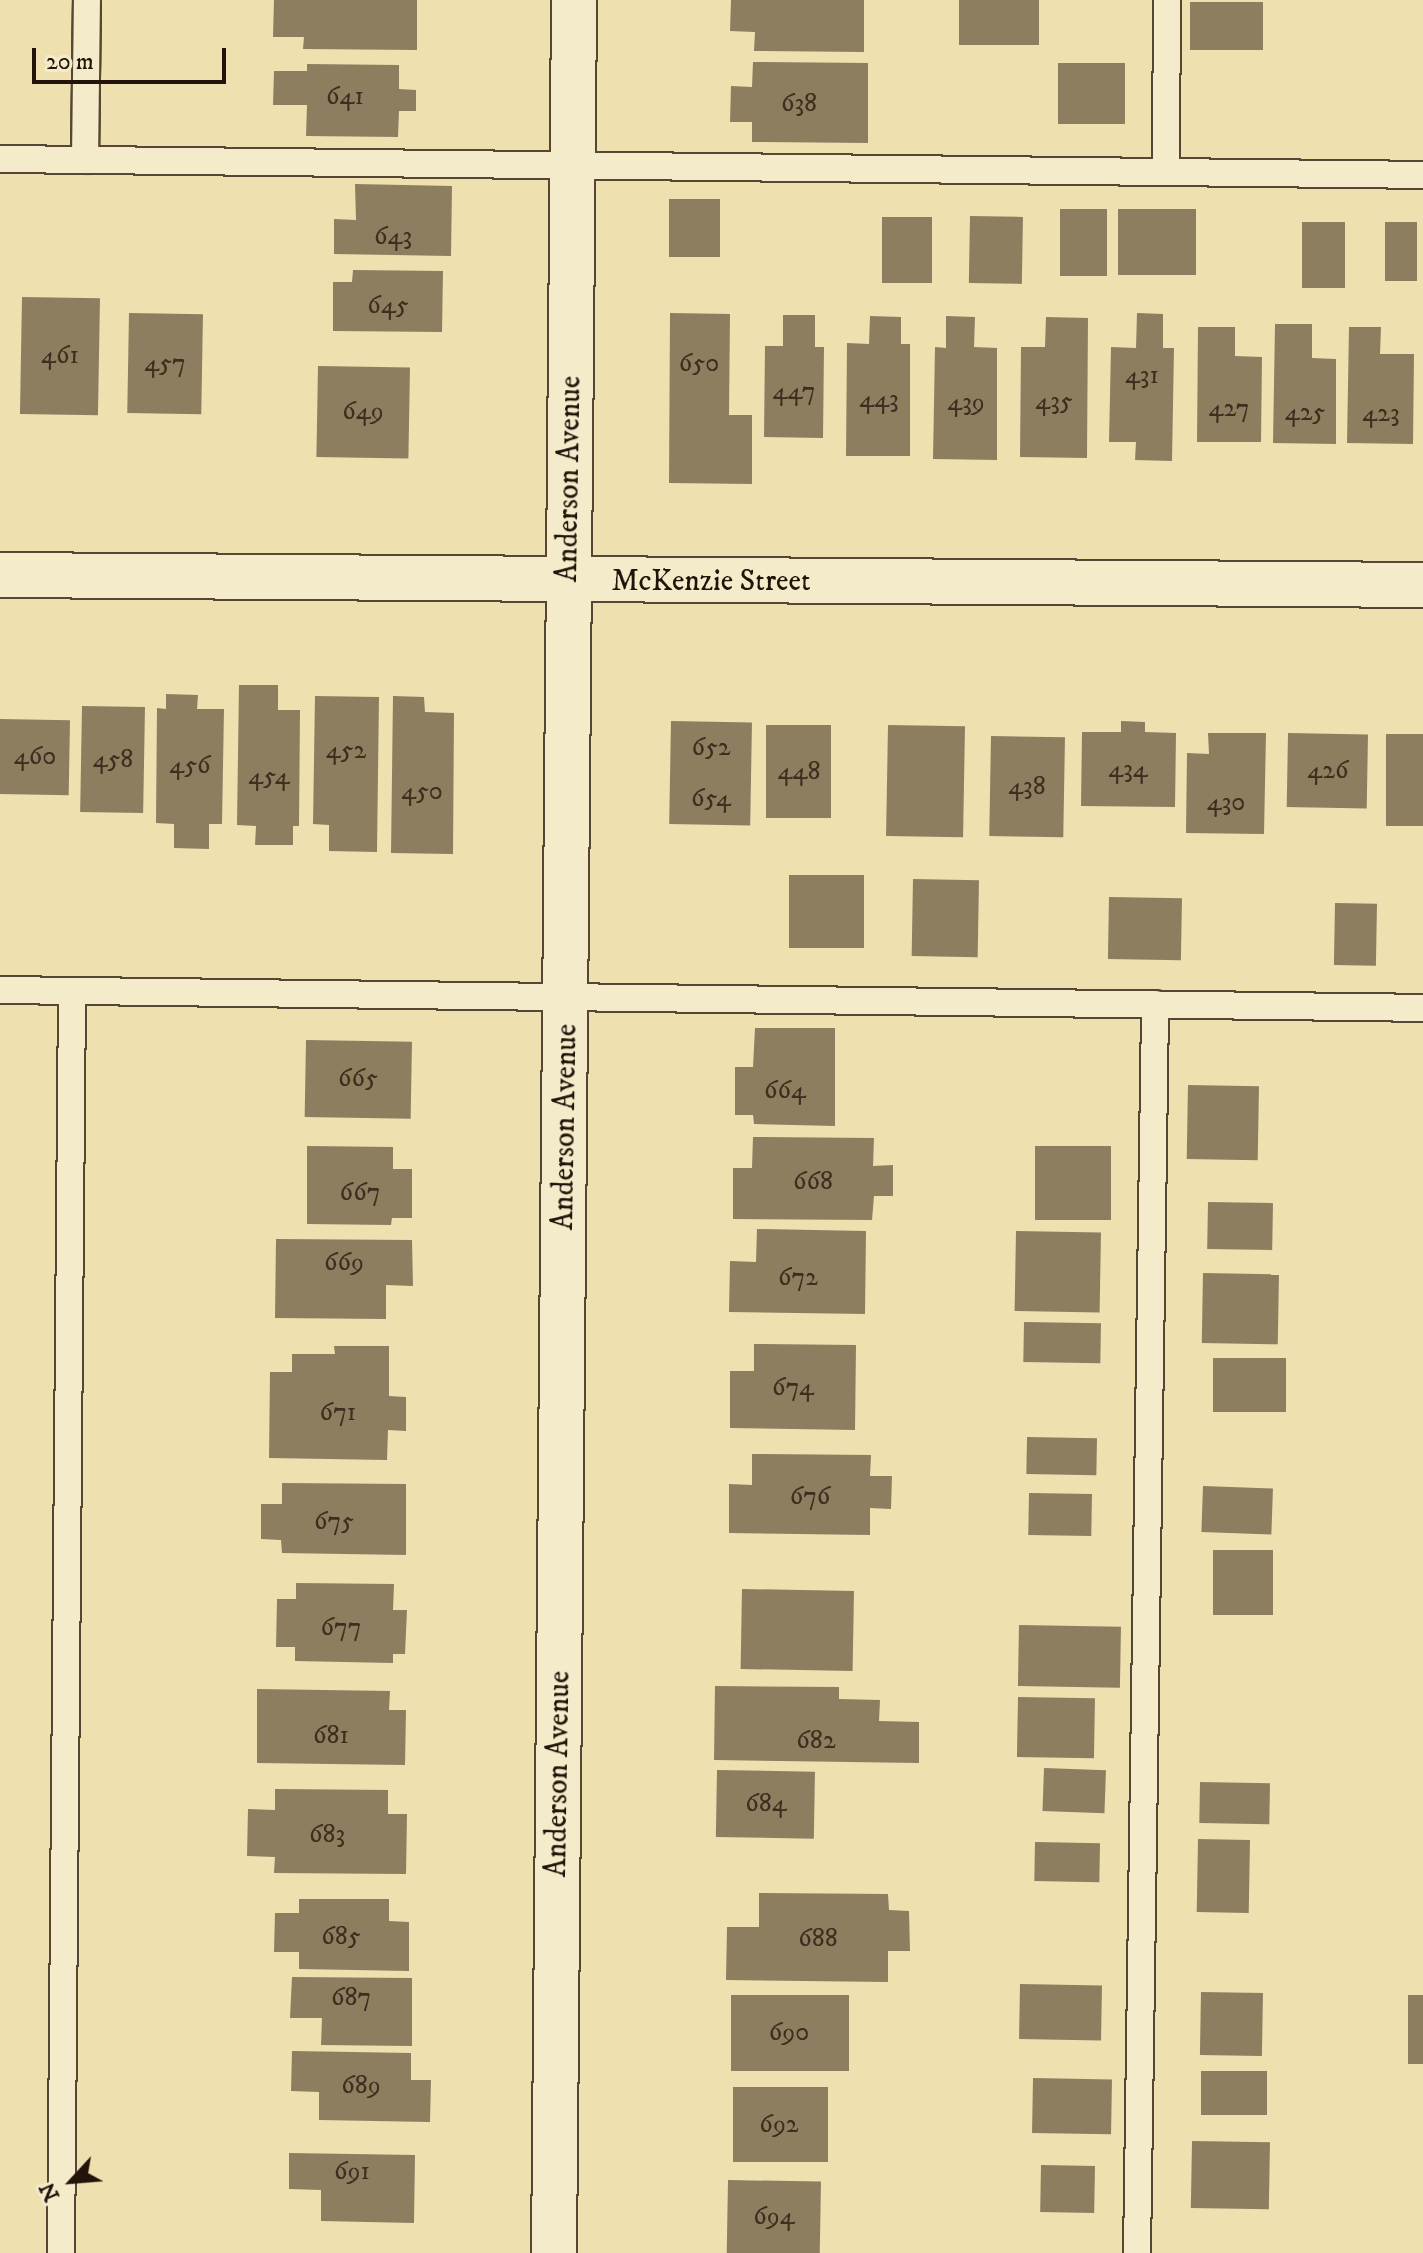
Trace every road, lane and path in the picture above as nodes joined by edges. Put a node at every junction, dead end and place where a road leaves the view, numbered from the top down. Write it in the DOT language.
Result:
graph roads {
  1 [pos="87,0"];
  2 [pos="574,0"];
  3 [pos="1167,0"];
  4 [pos="0,159"];
  5 [pos="85,160"];
  6 [pos="573,163"];
  7 [pos="1166,172"];
  8 [pos="1423,175"];
  9 [pos="0,575"];
  10 [pos="569,581"];
  11 [pos="1423,585"];
  12 [pos="0,990"];
  13 [pos="72,991"];
  14 [pos="567,997"];
  15 [pos="1155,1004"];
  16 [pos="1423,1008"];
  17 [pos="61,2253"];
  18 [pos="554,2253"];
  19 [pos="1137,2253"];
  1 -- 5 [label="lane"];
  2 -- 6 [label="street, Anderson Avenue"];
  3 -- 7 [label="lane"];
  4 -- 5 [label="lane"];
  5 -- 6 [label="lane"];
  6 -- 7 [label="lane"];
  6 -- 10 [label="street, Anderson Avenue"];
  7 -- 8 [label="lane"];
  9 -- 10 [label="street, McKenzie Street"];
  10 -- 11 [label="street, McKenzie Street"];
  10 -- 14 [label="street, Anderson Avenue"];
  12 -- 13 [label="lane"];
  13 -- 14 [label="lane"];
  13 -- 17 [label="lane"];
  14 -- 15 [label="lane"];
  14 -- 18 [label="street, Anderson Avenue"];
  15 -- 16 [label="lane"];
  15 -- 19 [label="lane"];
}
